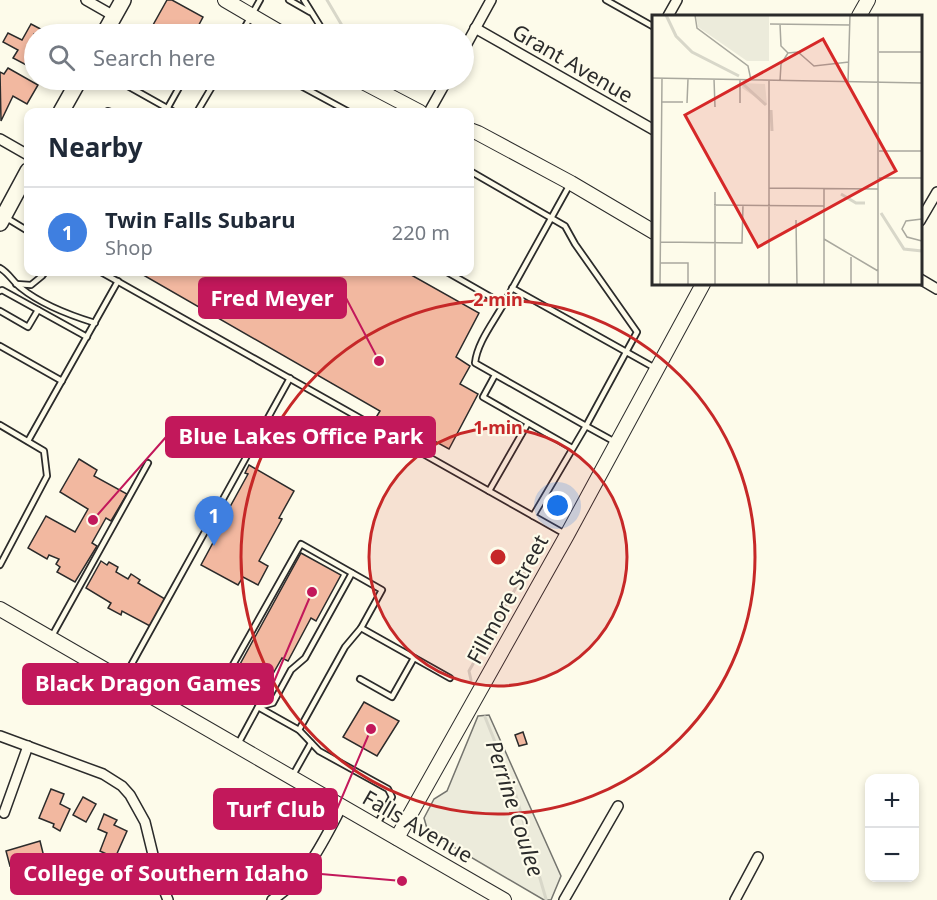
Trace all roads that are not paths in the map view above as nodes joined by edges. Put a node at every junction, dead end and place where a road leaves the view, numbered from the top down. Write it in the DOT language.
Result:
graph roads {
  1 [pos="86,0"];
  2 [pos="123,0"];
  3 [pos="225,0"];
  4 [pos="260,0"];
  5 [pos="289,0"];
  6 [pos="304,0"];
  7 [pos="491,0"];
  8 [pos="606,0"];
  9 [pos="677,0"];
  10 [pos="868,0"];
  11 [pos="312,13"];
  12 [pos="252,15"];
  13 [pos="669,15"];
  14 [pos="860,15"];
  15 [pos="114,16"];
  16 [pos="110,24"];
  17 [pos="247,24"];
  18 [pos="267,24"];
  19 [pos="319,24"];
  20 [pos="652,26"];
  21 [pos="475,28"];
  22 [pos="73,90"];
  23 [pos="134,90"];
  24 [pos="178,90"];
  25 [pos="210,90"];
  26 [pos="309,90"];
  27 [pos="378,90"];
  28 [pos="441,90"];
  29 [pos="63,108"];
  30 [pos="165,108"];
  31 [pos="168,108"];
  32 [pos="199,108"];
  33 [pos="342,108"];
  34 [pos="412,108"];
  35 [pos="431,108"];
  36 [pos="652,129"];
  37 [pos="474,132"];
  38 [pos="0,139"];
  39 [pos="24,153"];
  40 [pos="474,173"];
  41 [pos="24,178"];
  42 [pos="571,183"];
  43 [pos="937,192"];
  44 [pos="551,218"];
  45 [pos="2,219"];
  46 [pos="922,219"];
  47 [pos="24,229"];
  48 [pos="652,231"];
  49 [pos="0,268"];
  50 [pos="42,276"];
  51 [pos="111,276"];
  52 [pos="454,276"];
  53 [pos="922,280"];
  54 [pos="118,281"];
  55 [pos="16,284"];
  56 [pos="703,285"];
  57 [pos="512,288"];
  58 [pos="937,289"];
  59 [pos="0,291"];
  60 [pos="503,304"];
  61 [pos="38,310"];
  62 [pos="0,311"];
  63 [pos="95,323"];
  64 [pos="87,338"];
  65 [pos="0,346"];
  66 [pos="626,352"];
  67 [pos="657,369"];
  68 [pos="495,375"];
  69 [pos="290,378"];
  70 [pos="62,381"];
  71 [pos="528,423"];
  72 [pos="0,425"];
  73 [pos="586,426"];
  74 [pos="28,441"];
  75 [pos="617,443"];
  76 [pos="572,448"];
  77 [pos="148,463"];
  78 [pos="489,491"];
  79 [pos="533,516"];
  80 [pos="567,535"];
  81 [pos="0,551"];
  82 [pos="6,554"];
  83 [pos="0,565"];
  84 [pos="352,573"];
  85 [pos="0,609"];
  86 [pos="361,628"];
  87 [pos="51,638"];
  88 [pos="414,658"];
  89 [pos="450,678"];
  90 [pos="123,679"];
  91 [pos="360,679"];
  92 [pos="221,686"];
  93 [pos="258,707"];
  94 [pos="298,730"];
  95 [pos="0,736"];
  96 [pos="311,743"];
  97 [pos="237,745"];
  98 [pos="28,746"];
  99 [pos="292,777"];
  100 [pos="342,806"];
  101 [pos="618,806"];
  102 [pos="4,813"];
  103 [pos="376,826"];
  104 [pos="397,838"];
  105 [pos="758,857"];
  106 [pos="495,898"];
  107 [pos="168,900"];
  108 [pos="272,900"];
  109 [pos="564,900"];
  110 [pos="735,900"];
  1 -- 15 [label="street"];
  2 -- 15 [label="main road"];
  3 -- 12 [label="street"];
  4 -- 12 [label="lane"];
  5 -- 11 [label="lane"];
  6 -- 11 [label="lane"];
  7 -- 21 [label="street"];
  8 -- 20 [label="lane"];
  9 -- 13 [label="street"];
  10 -- 14 [label="street"];
  11 -- 19 [label="lane"];
  12 -- 17 [label="lane"];
  12 -- 18 [label="street"];
  15 -- 16 [label="main road"];
  21 -- 36 [label="street, Grant Avenue"];
  22 -- 29 [label="main road"];
  23 -- 30 [label="lane"];
  24 -- 31 [label="lane"];
  25 -- 32 [label="lane"];
  26 -- 33 [label="lane"];
  27 -- 34 [label="street"];
  28 -- 35 [label="street"];
  37 -- 42 [label="street"];
  38 -- 39 [label="street"];
  40 -- 44 [label="lane"];
  41 -- 45 [label="main road"];
  42 -- 44 [label="lane"];
  42 -- 48 [label="street"];
  43 -- 46 [label="street"];
  44 -- 57 [label="lane"];
  44 -- 66 [label="lane"];
  45 -- 47 [label="lane"];
  49 -- 55 [label="lane"];
  50 -- 55 [label="lane"];
  51 -- 54 [label="lane"];
  52 -- 60 [label="lane"];
  53 -- 58 [label="street"];
  54 -- 63 [label="lane"];
  54 -- 69 [label="lane"];
  55 -- 63 [label="lane"];
  56 -- 67 [label="street, Fillmore Street"];
  57 -- 60 [label="lane"];
  57 -- 66 [label="lane"];
  59 -- 61 [label="lane"];
  60 -- 68 [label="lane"];
  61 -- 62 [label="lane"];
  61 -- 64 [label="lane"];
  63 -- 64 [label="lane"];
  64 -- 70 [label="lane"];
  65 -- 70 [label="lane"];
  66 -- 67 [label="lane"];
  66 -- 73 [label="lane"];
  67 -- 75 [label="street, Fillmore Street"];
  68 -- 71 [label="lane"];
  68 -- 73 [label="lane"];
  69 -- 78 [label="lane"];
  69 -- 90 [label="lane"];
  70 -- 74 [label="lane"];
  71 -- 76 [label="lane"];
  71 -- 78 [label="lane"];
  72 -- 74 [label="lane"];
  73 -- 75 [label="lane"];
  73 -- 76 [label="lane"];
  74 -- 82 [label="lane"];
  75 -- 80 [label="street, Fillmore Street"];
  76 -- 79 [label="lane"];
  77 -- 87 [label="lane"];
  78 -- 79 [label="lane"];
  79 -- 80 [label="lane"];
  80 -- 104 [label="street, Fillmore Street"];
  81 -- 82 [label="lane"];
  82 -- 83 [label="lane"];
  84 -- 86 [label="lane"];
  84 -- 92 [label="lane"];
  84 -- 93 [label="lane"];
  85 -- 87 [label="street, Falls Avenue"];
  86 -- 88 [label="lane"];
  86 -- 94 [label="lane"];
  87 -- 90 [label="street, Falls Avenue"];
  88 -- 89 [label="lane"];
  88 -- 91 [label="lane"];
  90 -- 97 [label="street, Falls Avenue"];
  93 -- 94 [label="lane"];
  93 -- 97 [label="lane"];
  94 -- 96 [label="lane"];
  95 -- 98 [label="street"];
  96 -- 99 [label="lane"];
  96 -- 103 [label="lane"];
  97 -- 99 [label="street, Falls Avenue"];
  98 -- 102 [label="street"];
  98 -- 107 [label="street"];
  99 -- 100 [label="street, Falls Avenue"];
  100 -- 103 [label="street, Falls Avenue"];
  100 -- 108 [label="street"];
  101 -- 109 [label="street"];
  103 -- 104 [label="street, Falls Avenue"];
  104 -- 106 [label="street, Falls Avenue"];
  105 -- 110 [label="street"];
}
